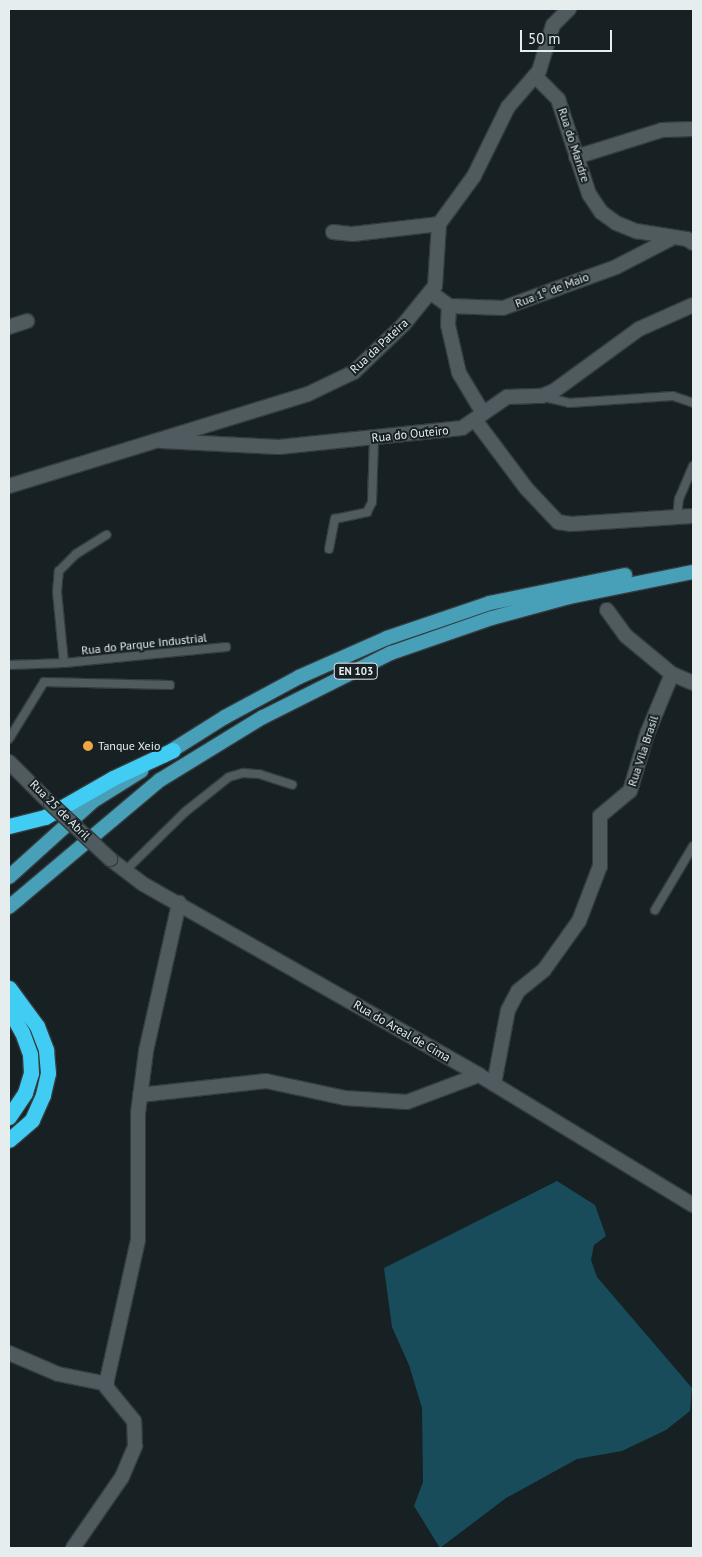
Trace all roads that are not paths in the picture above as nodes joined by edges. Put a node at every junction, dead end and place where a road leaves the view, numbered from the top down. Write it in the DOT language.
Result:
graph roads {
  1 [pos="568,9"];
  2 [pos="535,76"];
  3 [pos="693,129"];
  4 [pos="576,157"];
  5 [pos="439,224"];
  6 [pos="333,232"];
  7 [pos="670,238"];
  8 [pos="693,243"];
  9 [pos="430,292"];
  10 [pos="693,305"];
  11 [pos="449,306"];
  12 [pos="27,321"];
  13 [pos="9,327"];
  14 [pos="542,396"];
  15 [pos="693,403"];
  16 [pos="479,416"];
  17 [pos="374,438"];
  18 [pos="151,441"];
  19 [pos="693,466"];
  20 [pos="9,486"];
  21 [pos="693,516"];
  22 [pos="677,517"];
  23 [pos="107,535"];
  24 [pos="329,549"];
  25 [pos="693,570"];
  26 [pos="607,610"];
  27 [pos="226,647"];
  28 [pos="64,663"];
  29 [pos="9,665"];
  30 [pos="672,674"];
  31 [pos="693,683"];
  32 [pos="170,685"];
  33 [pos="9,739"];
  34 [pos="173,750"];
  35 [pos="9,762"];
  36 [pos="292,785"];
  37 [pos="9,826"];
  38 [pos="693,846"];
  39 [pos="110,859"];
  40 [pos="125,871"];
  41 [pos="9,877"];
  42 [pos="178,903"];
  43 [pos="9,907"];
  44 [pos="655,910"];
  45 [pos="9,988"];
  46 [pos="9,1009"];
  47 [pos="479,1075"];
  48 [pos="494,1084"];
  49 [pos="140,1095"];
  50 [pos="9,1117"];
  51 [pos="9,1140"];
  52 [pos="693,1205"];
  53 [pos="9,1352"];
  54 [pos="107,1384"];
  55 [pos="73,1548"];
  1 -- 2 [label="street"];
  2 -- 4 [label="street, Rua do Mandre"];
  2 -- 5 [label="street"];
  3 -- 4 [label="street"];
  4 -- 7 [label="street, Rua do Mandre"];
  5 -- 6 [label="street"];
  5 -- 9 [label="street, Rua da Pateira"];
  7 -- 8 [label="street, Rua do Mandre"];
  7 -- 11 [label="street, Rua 1º de Maio"];
  9 -- 11 [label="street"];
  9 -- 18 [label="street, Rua da Pateira"];
  10 -- 14 [label="street"];
  11 -- 16 [label="street"];
  12 -- 13 [label="street"];
  14 -- 15 [label="lane"];
  14 -- 16 [label="street, Rua do Outeiro"];
  16 -- 17 [label="street, Rua do Outeiro"];
  16 -- 22 [label="street"];
  17 -- 18 [label="street, Rua do Outeiro"];
  17 -- 24 [label="lane"];
  18 -- 20 [label="street, Rua da Pateira"];
  19 -- 22 [label="lane"];
  21 -- 22 [label="street"];
  23 -- 28 [label="lane, Rua do Parque Industrial"];
  25 -- 34 [label="main road, EN 103"];
  25 -- 43 [label="main road, EN 103"];
  26 -- 30 [label="street"];
  27 -- 28 [label="lane, Rua do Parque Industrial"];
  28 -- 29 [label="lane, Rua do Parque Industrial"];
  30 -- 31 [label="street"];
  30 -- 48 [label="street, Rua Vila Brasil"];
  32 -- 33 [label="lane"];
  34 -- 37 [label="highway"];
  34 -- 41 [label="main road, EN 103"];
  35 -- 39 [label="street, Rua 25 de Abril, bridge"];
  36 -- 40 [label="lane"];
  38 -- 44 [label="lane"];
  39 -- 40 [label="street, Rua do Areal de Cima"];
  40 -- 42 [label="street, Rua do Areal de Cima"];
  42 -- 47 [label="street, Rua do Areal de Cima"];
  42 -- 49 [label="street"];
  45 -- 51 [label="highway"];
  46 -- 50 [label="highway"];
  47 -- 48 [label="street, Rua do Areal de Cima"];
  47 -- 49 [label="street"];
  48 -- 52 [label="street, Rua do Areal de Cima"];
  49 -- 54 [label="street"];
  53 -- 54 [label="street"];
  54 -- 55 [label="street"];
}
